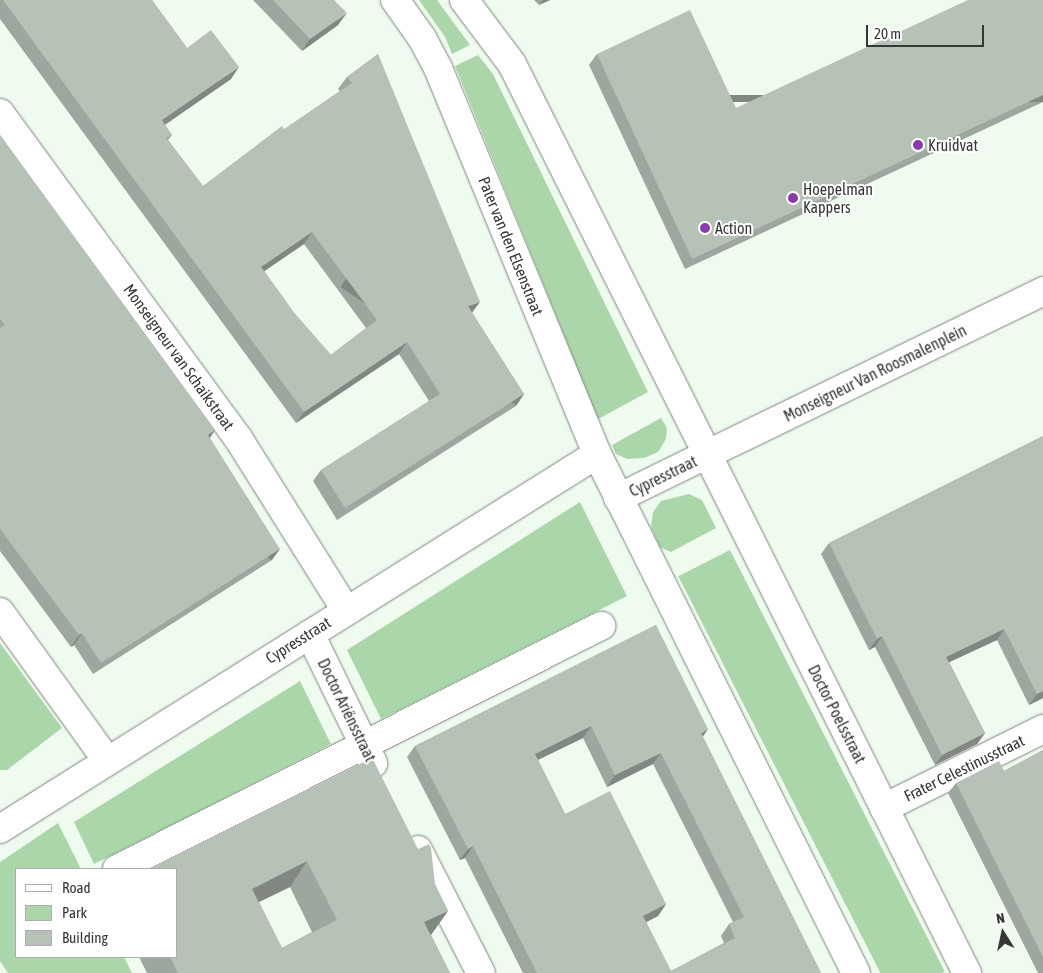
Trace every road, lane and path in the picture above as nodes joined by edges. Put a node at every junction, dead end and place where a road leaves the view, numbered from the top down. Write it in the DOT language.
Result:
graph roads {
  1 [pos="394,0"];
  2 [pos="464,0"];
  3 [pos="0,113"];
  4 [pos="1043,291"];
  5 [pos="597,454"];
  6 [pos="708,454"];
  7 [pos="618,498"];
  8 [pos="346,610"];
  9 [pos="0,612"];
  10 [pos="600,626"];
  11 [pos="310,634"];
  12 [pos="1043,729"];
  13 [pos="365,747"];
  14 [pos="106,759"];
  15 [pos="386,789"];
  16 [pos="884,808"];
  17 [pos="0,829"];
  18 [pos="408,831"];
  19 [pos="119,868"];
  20 [pos="481,973"];
  21 [pos="856,973"];
  22 [pos="967,973"];
  1 -- 5 [label="street, Pater van den Elsenstraat"];
  2 -- 6 [label="street"];
  3 -- 8 [label="street, Monseigneur van Schaikstraat"];
  4 -- 6 [label="street, Monseigneur Van Roosmalenplein"];
  5 -- 7 [label="street, Pater van den Elsenstraat"];
  5 -- 8 [label="street, Cypresstraat"];
  6 -- 7 [label="street, Cypresstraat"];
  6 -- 16 [label="street, Doctor Poelsstraat"];
  7 -- 21 [label="street"];
  8 -- 11 [label="street, Cypresstraat"];
  9 -- 14 [label="street"];
  10 -- 13 [label="street"];
  11 -- 13 [label="street, Doctor Ariënsstraat"];
  11 -- 14 [label="street, Cypresstraat"];
  12 -- 16 [label="street, Frater Celestinusstraat"];
  13 -- 15 [label="street, Doctor Ariënsstraat"];
  13 -- 19 [label="street"];
  14 -- 17 [label="street, Cypresstraat"];
  16 -- 22 [label="street, Doctor Poelsstraat"];
  18 -- 20 [label="street"];
}
